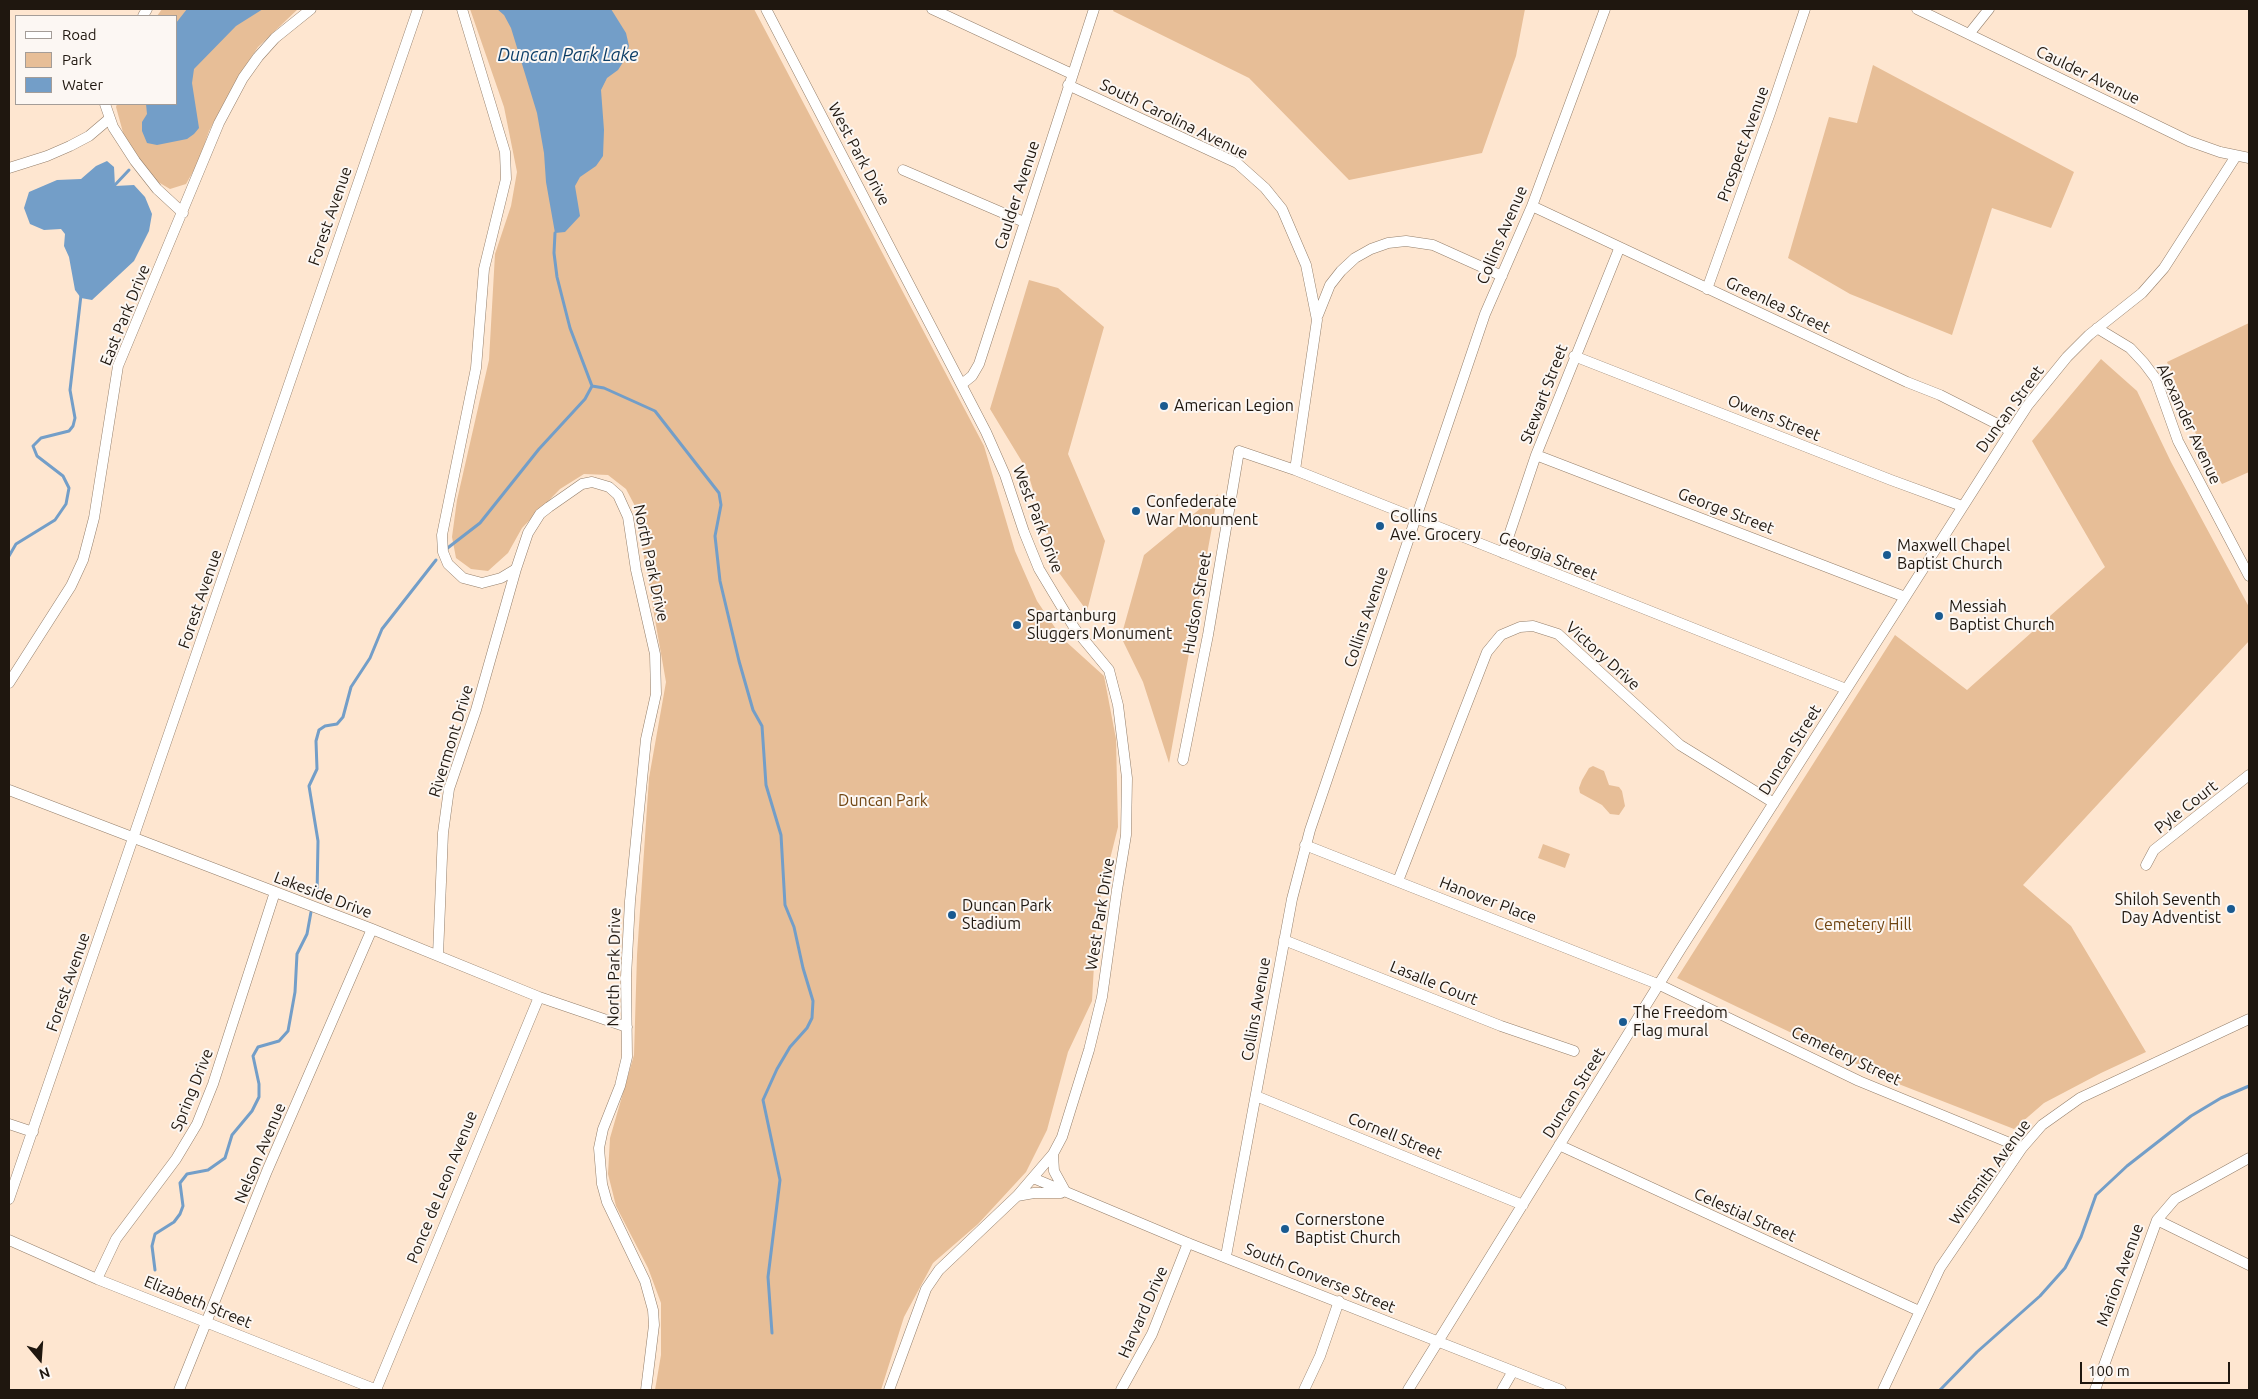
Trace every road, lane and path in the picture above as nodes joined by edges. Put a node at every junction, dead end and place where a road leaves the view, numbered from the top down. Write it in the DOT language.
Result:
graph roads {
  1 [pos="310,9"];
  2 [pos="418,9"];
  3 [pos="462,9"];
  4 [pos="766,9"];
  5 [pos="932,9"];
  6 [pos="1094,9"];
  7 [pos="1605,9"];
  8 [pos="1805,9"];
  9 [pos="1917,9"];
  10 [pos="1989,9"];
  11 [pos="1969,34"];
  12 [pos="1072,74"];
  13 [pos="1068,85"];
  14 [pos="105,105"];
  15 [pos="109,118"];
  16 [pos="2236,156"];
  17 [pos="2249,158"];
  18 [pos="9,168"];
  19 [pos="903,170"];
  20 [pos="1532,206"];
  21 [pos="183,213"];
  22 [pos="1024,222"];
  23 [pos="1619,248"];
  24 [pos="1502,276"];
  25 [pos="1706,289"];
  26 [pos="1317,320"];
  27 [pos="2097,328"];
  28 [pos="1574,356"];
  29 [pos="962,384"];
  30 [pos="2011,431"];
  31 [pos="1239,450"];
  32 [pos="1536,455"];
  33 [pos="1295,470"];
  34 [pos="1962,506"];
  35 [pos="1415,518"];
  36 [pos="1503,553"];
  37 [pos="516,569"];
  38 [pos="2249,576"];
  39 [pos="1905,597"];
  40 [pos="9,684"];
  41 [pos="1846,689"];
  42 [pos="1182,760"];
  43 [pos="2249,775"];
  44 [pos="9,790"];
  45 [pos="1774,803"];
  46 [pos="134,838"];
  47 [pos="1305,845"];
  48 [pos="2146,865"];
  49 [pos="1398,881"];
  50 [pos="275,892"];
  51 [pos="372,930"];
  52 [pos="1284,940"];
  53 [pos="438,955"];
  54 [pos="1660,985"];
  55 [pos="539,997"];
  56 [pos="2249,1019"];
  57 [pos="627,1027"];
  58 [pos="1574,1050"];
  59 [pos="1256,1096"];
  60 [pos="9,1124"];
  61 [pos="32,1132"];
  62 [pos="1559,1145"];
  63 [pos="2022,1148"];
  64 [pos="1053,1154"];
  65 [pos="2249,1158"];
  66 [pos="1033,1178"];
  67 [pos="1067,1194"];
  68 [pos="1017,1196"];
  69 [pos="9,1199"];
  70 [pos="1523,1205"];
  71 [pos="2157,1220"];
  72 [pos="9,1240"];
  73 [pos="1188,1243"];
  74 [pos="1226,1256"];
  75 [pos="2249,1264"];
  76 [pos="97,1278"];
  77 [pos="1339,1301"];
  78 [pos="1919,1311"];
  79 [pos="207,1321"];
  80 [pos="1437,1342"];
  81 [pos="1512,1371"];
  82 [pos="179,1390"];
  83 [pos="376,1390"];
  84 [pos="646,1390"];
  85 [pos="889,1390"];
  86 [pos="1121,1390"];
  87 [pos="1304,1390"];
  88 [pos="1408,1390"];
  89 [pos="1502,1390"];
  90 [pos="1561,1390"];
  91 [pos="1883,1390"];
  92 [pos="2095,1390"];
  1 -- 21 [label="street, East Park Drive"];
  2 -- 46 [label="street, Forest Avenue"];
  3 -- 37 [label="street"];
  4 -- 29 [label="street, West Park Drive"];
  5 -- 12 [label="street"];
  6 -- 12 [label="street, Caulder Avenue"];
  7 -- 20 [label="street, Collins Avenue"];
  8 -- 25 [label="street, Prospect Avenue"];
  9 -- 11 [label="street, Caulder Avenue"];
  10 -- 11 [label="street"];
  11 -- 16 [label="street, Caulder Avenue"];
  12 -- 13 [label="street, Caulder Avenue"];
  13 -- 22 [label="street, Caulder Avenue"];
  13 -- 26 [label="street, South Carolina Avenue"];
  14 -- 15 [label="street"];
  15 -- 18 [label="street"];
  15 -- 21 [label="street"];
  16 -- 17 [label="street, Caulder Avenue"];
  16 -- 27 [label="street, Duncan Street"];
  19 -- 22 [label="street"];
  20 -- 23 [label="street, Greenlea Street"];
  20 -- 24 [label="street, Collins Avenue"];
  21 -- 40 [label="street, East Park Drive"];
  22 -- 29 [label="street, Caulder Avenue"];
  23 -- 25 [label="street, Greenlea Street"];
  23 -- 28 [label="street, Stewart Street"];
  24 -- 26 [label="street"];
  24 -- 35 [label="street, Collins Avenue"];
  25 -- 30 [label="street, Greenlea Street"];
  26 -- 33 [label="street, South Carolina Avenue"];
  27 -- 30 [label="street, Duncan Street"];
  27 -- 38 [label="street, Alexander Avenue"];
  28 -- 32 [label="street, Stewart Street"];
  28 -- 34 [label="street, Owens Street"];
  29 -- 64 [label="street, West Park Drive"];
  30 -- 34 [label="street, Duncan Street"];
  31 -- 33 [label="street, Georgia Street"];
  31 -- 42 [label="street, Hudson Street"];
  32 -- 36 [label="street, Stewart Street"];
  32 -- 39 [label="street, George Street"];
  33 -- 35 [label="street, Georgia Street"];
  34 -- 39 [label="street, Duncan Street"];
  35 -- 36 [label="street, Georgia Street"];
  35 -- 47 [label="street, Collins Avenue"];
  36 -- 41 [label="street, Georgia Street"];
  37 -- 53 [label="street, Rivermont Drive"];
  37 -- 57 [label="street, North Park Drive"];
  39 -- 41 [label="street, Duncan Street"];
  41 -- 45 [label="street, Duncan Street"];
  43 -- 48 [label="street, Pyle Court"];
  44 -- 46 [label="street, Lakeside Drive"];
  45 -- 49 [label="street, Victory Drive"];
  45 -- 54 [label="street, Duncan Street"];
  46 -- 50 [label="street, Lakeside Drive"];
  46 -- 61 [label="street, Forest Avenue"];
  47 -- 49 [label="street, Hanover Place"];
  47 -- 52 [label="street, Collins Avenue"];
  49 -- 54 [label="street, Hanover Place"];
  50 -- 51 [label="street, Lakeside Drive"];
  50 -- 76 [label="street, Spring Drive"];
  51 -- 53 [label="street, Lakeside Drive"];
  51 -- 79 [label="street, Nelson Avenue"];
  52 -- 58 [label="street, Lasalle Court"];
  52 -- 59 [label="street, Collins Avenue"];
  53 -- 55 [label="street, Lakeside Drive"];
  54 -- 62 [label="street, Duncan Street"];
  54 -- 63 [label="street, Cemetery Street"];
  55 -- 57 [label="street, Lakeside Drive"];
  55 -- 83 [label="street, Ponce de Leon Avenue"];
  56 -- 63 [label="street, Winsmith Avenue"];
  57 -- 84 [label="street, North Park Drive"];
  59 -- 70 [label="street, Cornell Street"];
  59 -- 74 [label="street, Collins Avenue"];
  60 -- 61 [label="street"];
  61 -- 69 [label="street, Forest Avenue"];
  62 -- 70 [label="street, Duncan Street"];
  62 -- 78 [label="street, Celestial Street"];
  63 -- 78 [label="street, Winsmith Avenue"];
  64 -- 66 [label="street, West Park Drive"];
  64 -- 67 [label="street"];
  65 -- 71 [label="street, Marion Avenue"];
  66 -- 67 [label="street, South Converse Street"];
  66 -- 68 [label="street, West Park Drive"];
  67 -- 68 [label="street, South Converse Street"];
  67 -- 73 [label="street, South Converse Street"];
  68 -- 85 [label="street, West Park Drive"];
  70 -- 80 [label="street, Duncan Street"];
  71 -- 75 [label="street"];
  71 -- 92 [label="street, Marion Avenue"];
  72 -- 76 [label="street, Elizabeth Street"];
  73 -- 74 [label="street, South Converse Street"];
  73 -- 86 [label="street, Harvard Drive"];
  74 -- 77 [label="street, South Converse Street"];
  76 -- 79 [label="street, Elizabeth Street"];
  77 -- 80 [label="street, South Converse Street"];
  77 -- 87 [label="street"];
  78 -- 91 [label="street, Winsmith Avenue"];
  79 -- 82 [label="street, Nelson Avenue"];
  79 -- 83 [label="street, Elizabeth Street"];
  80 -- 81 [label="street, South Converse Street"];
  80 -- 88 [label="street, Duncan Street"];
  81 -- 89 [label="street"];
  81 -- 90 [label="street, South Converse Street"];
}
